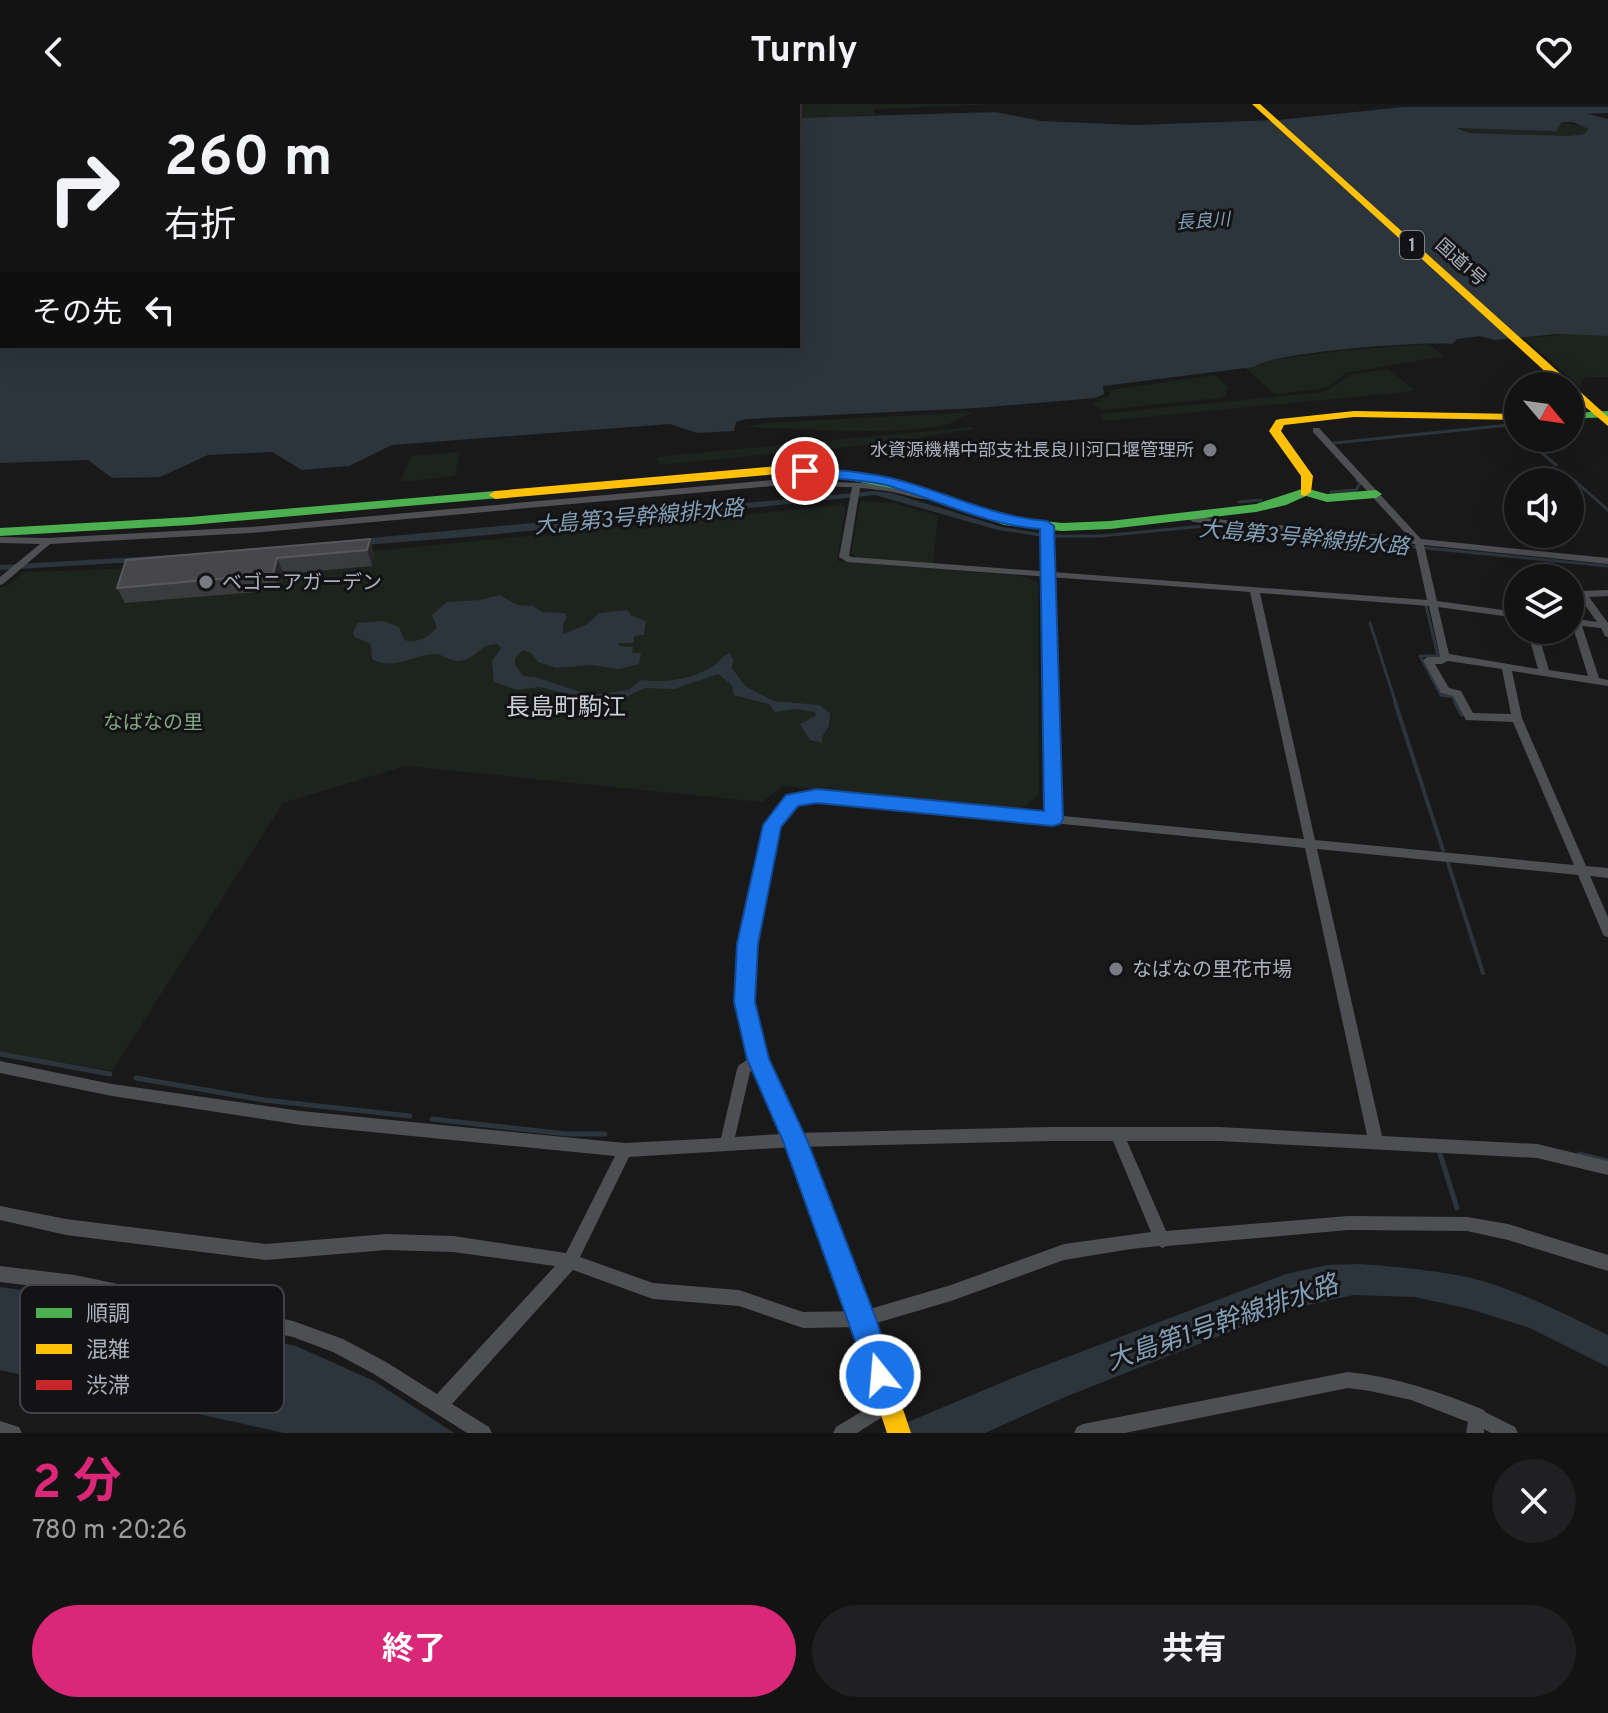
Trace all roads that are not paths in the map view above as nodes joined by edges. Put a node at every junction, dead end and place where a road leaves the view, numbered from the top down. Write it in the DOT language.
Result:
graph roads {
  1 [pos="1256,104"];
  2 [pos="1552,372"];
  3 [pos="1584,400"];
  4 [pos="1504,416"];
  5 [pos="1584,416"];
  6 [pos="1605,417"];
  7 [pos="1316,430"];
  8 [pos="855,492"];
  9 [pos="1305,492"];
  10 [pos="1376,494"];
  11 [pos="939,497"];
  12 [pos="1187,515"];
  13 [pos="0,532"];
  14 [pos="1047,532"];
  15 [pos="0,540"];
  16 [pos="48,541"];
  17 [pos="1420,547"];
  18 [pos="1608,561"];
  19 [pos="1049,575"];
  20 [pos="0,582"];
  21 [pos="1255,592"];
  22 [pos="1608,593"];
  23 [pos="1434,604"];
  24 [pos="1504,613"];
  25 [pos="1584,624"];
  26 [pos="1607,630"];
  27 [pos="1536,644"];
  28 [pos="1581,644"];
  29 [pos="1445,657"];
  30 [pos="1506,666"];
  31 [pos="1544,671"];
  32 [pos="1594,679"];
  33 [pos="1608,683"];
  34 [pos="1517,718"];
  35 [pos="1053,819"];
  36 [pos="1310,844"];
  37 [pos="1582,871"];
  38 [pos="1608,873"];
  39 [pos="1608,932"];
  40 [pos="758,1059"];
  41 [pos="0,1067"];
  42 [pos="1117,1134"];
  43 [pos="795,1140"];
  44 [pos="1376,1142"];
  45 [pos="726,1145"];
  46 [pos="625,1150"];
  47 [pos="1608,1168"];
  48 [pos="0,1213"];
  49 [pos="1162,1240"];
  50 [pos="570,1261"];
  51 [pos="1608,1263"];
  52 [pos="0,1274"];
  53 [pos="84,1285"];
  54 [pos="863,1319"];
  55 [pos="284,1327"];
  56 [pos="439,1405"];
  57 [pos="891,1408"];
  58 [pos="1476,1425"];
  59 [pos="0,1430"];
  60 [pos="13,1433"];
  61 [pos="483,1433"];
  62 [pos="842,1433"];
  63 [pos="899,1433"];
  64 [pos="1083,1433"];
  65 [pos="1509,1433"];
  1 -- 2 [label="main road, 国道1号 / 1"];
  3 -- 6 [label="main road, 国道1号 / 1"];
  4 -- 9 [label="main road"];
  5 -- 6 [label="main road"];
  7 -- 10 [label="street"];
  8 -- 11 [label="street"];
  8 -- 16 [label="street"];
  8 -- 19 [label="street"];
  9 -- 10 [label="main road"];
  9 -- 12 [label="main road"];
  10 -- 17 [label="street"];
  11 -- 13 [label="main road"];
  11 -- 14 [label="main road"];
  12 -- 14 [label="main road"];
  12 -- 17 [label="street"];
  14 -- 19 [label="main road"];
  15 -- 16 [label="street"];
  16 -- 20 [label="street"];
  17 -- 18 [label="street"];
  17 -- 23 [label="street"];
  19 -- 21 [label="street"];
  19 -- 35 [label="main road"];
  21 -- 23 [label="street"];
  21 -- 36 [label="street"];
  22 -- 26 [label="street"];
  23 -- 24 [label="street"];
  23 -- 29 [label="street"];
  25 -- 26 [label="street"];
  27 -- 31 [label="street"];
  28 -- 32 [label="street"];
  29 -- 30 [label="street"];
  29 -- 34 [label="street"];
  30 -- 31 [label="street"];
  30 -- 34 [label="street"];
  31 -- 32 [label="street"];
  32 -- 33 [label="street"];
  34 -- 37 [label="street"];
  35 -- 36 [label="street"];
  35 -- 40 [label="main road"];
  36 -- 37 [label="street"];
  36 -- 44 [label="street"];
  37 -- 38 [label="street"];
  37 -- 39 [label="street"];
  40 -- 43 [label="main road"];
  40 -- 45 [label="street"];
  41 -- 46 [label="street"];
  42 -- 43 [label="street"];
  42 -- 44 [label="street"];
  42 -- 49 [label="street"];
  43 -- 45 [label="street"];
  43 -- 54 [label="main road"];
  44 -- 47 [label="street"];
  45 -- 46 [label="street"];
  46 -- 50 [label="street"];
  48 -- 50 [label="street"];
  49 -- 51 [label="street"];
  49 -- 54 [label="street"];
  50 -- 54 [label="street"];
  50 -- 56 [label="street"];
  52 -- 53 [label="street"];
  54 -- 57 [label="main road"];
  55 -- 56 [label="street"];
  56 -- 61 [label="street"];
  57 -- 62 [label="street"];
  57 -- 63 [label="main road"];
  58 -- 64 [label="street"];
  58 -- 65 [label="street"];
  59 -- 60 [label="street"];
}
